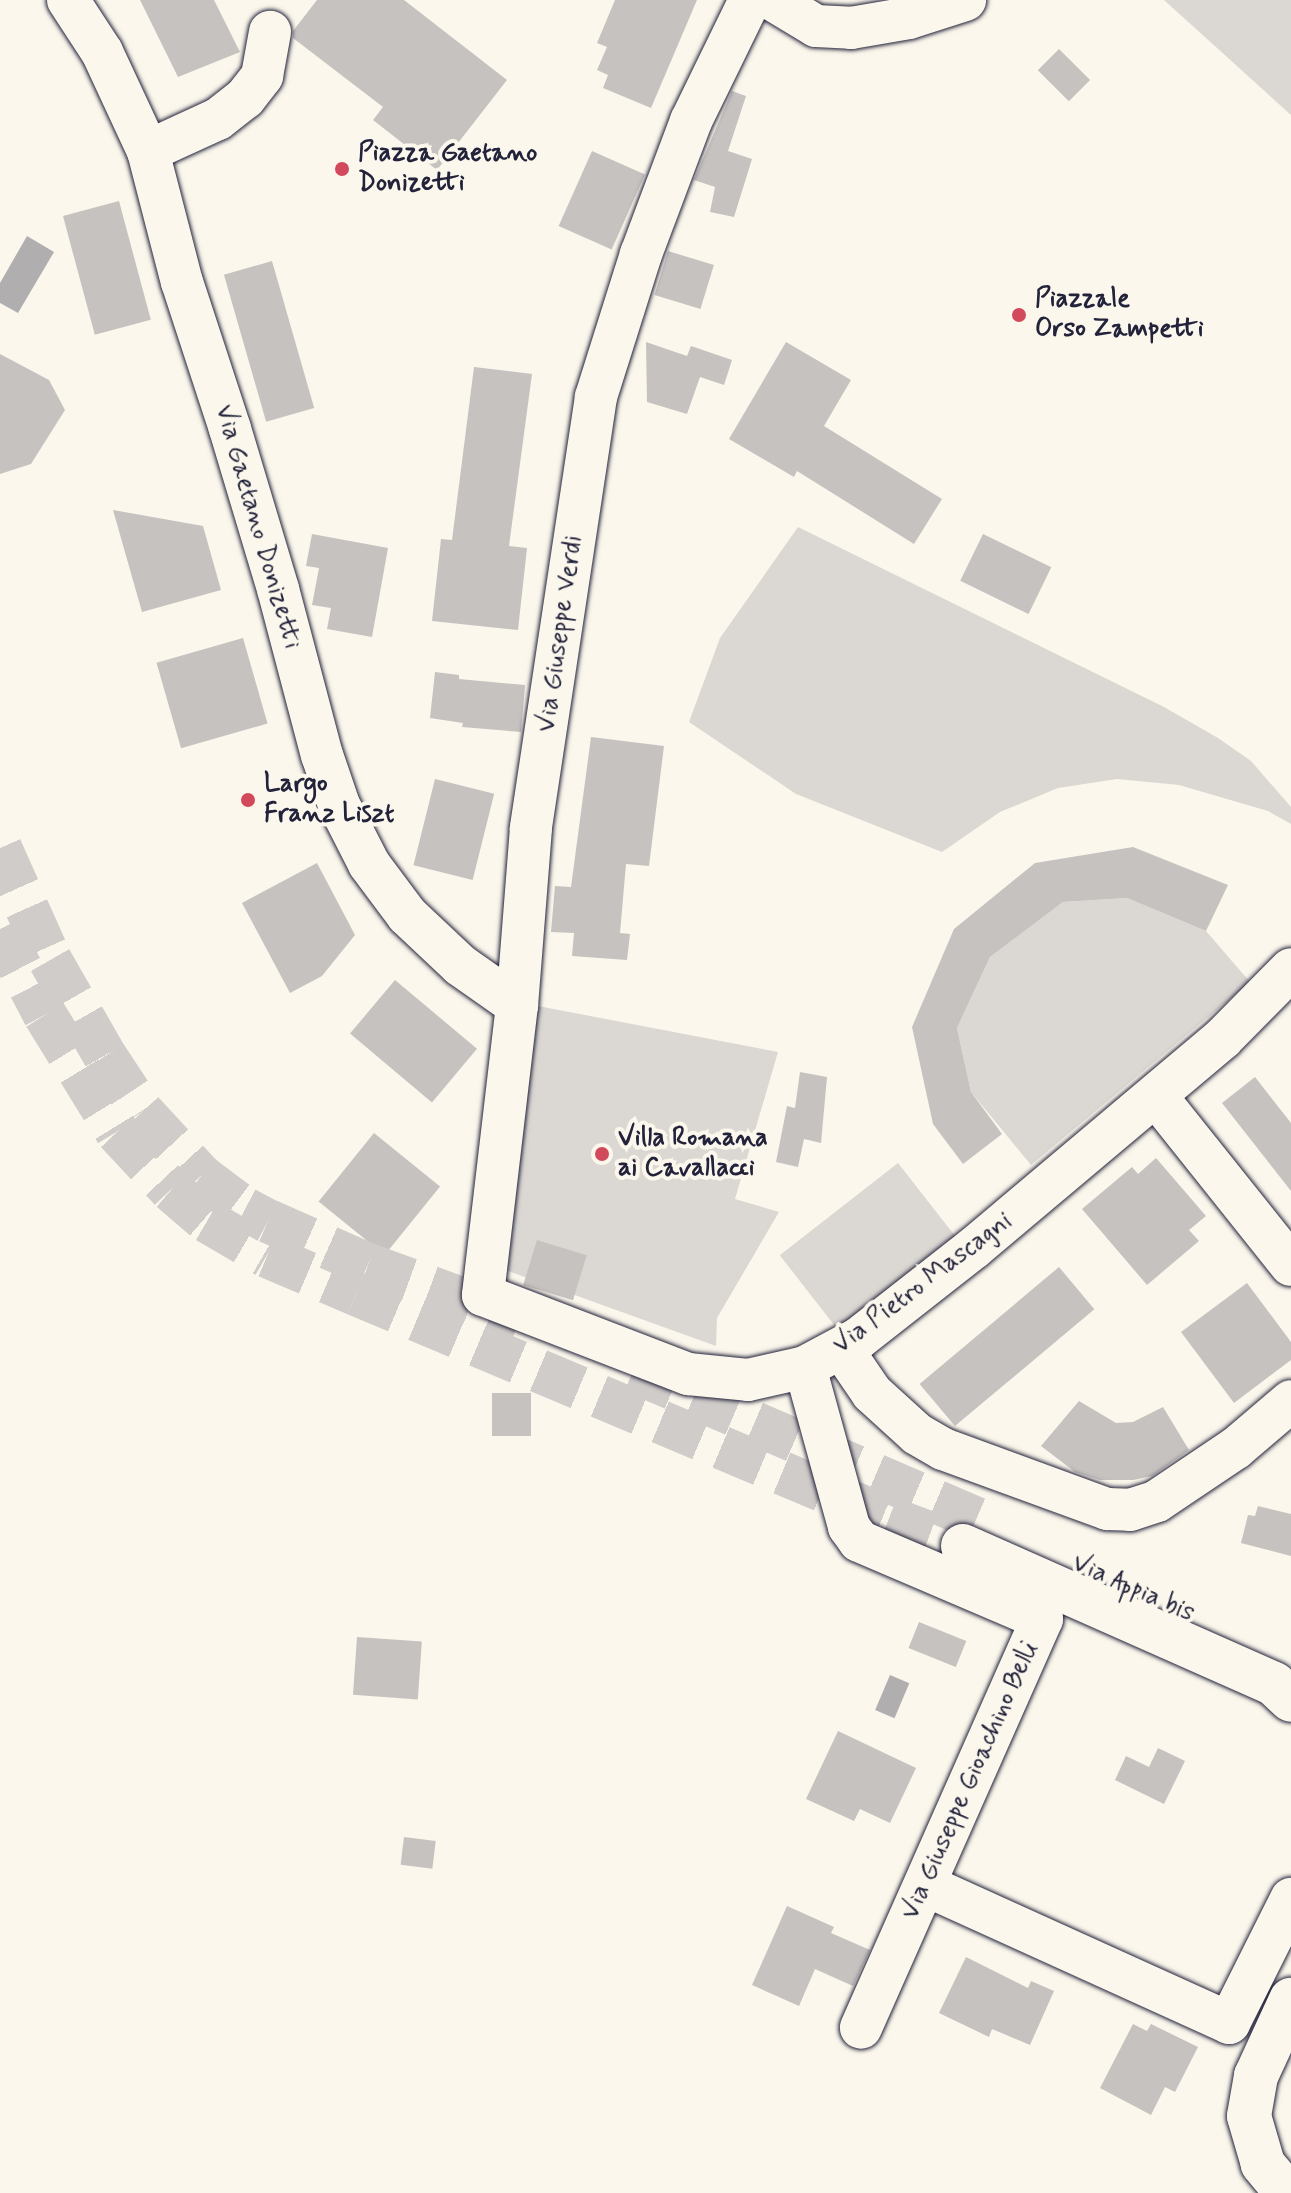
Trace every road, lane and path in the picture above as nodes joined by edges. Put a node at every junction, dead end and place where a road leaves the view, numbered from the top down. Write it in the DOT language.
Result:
graph roads {
  1 [pos="68,0"];
  2 [pos="750,0"];
  3 [pos="773,0"];
  4 [pos="965,0"];
  5 [pos="270,32"];
  6 [pos="148,151"];
  7 [pos="1291,969"];
  8 [pos="517,1005"];
  9 [pos="1156,1096"];
  10 [pos="1291,1265"];
  11 [pos="483,1295"];
  12 [pos="842,1349"];
  13 [pos="805,1367"];
  14 [pos="1291,1401"];
  15 [pos="970,1533"];
  16 [pos="1285,1681"];
  17 [pos="925,1885"];
  18 [pos="1291,1899"];
  19 [pos="1291,2000"];
  20 [pos="861,2028"];
  21 [pos="1287,2193"];
  1 -- 6 [label="street, Via Gaetano Donizetti"];
  2 -- 8 [label="street, Via Giuseppe Verdi"];
  3 -- 4 [label="street"];
  5 -- 6 [label="street"];
  6 -- 8 [label="street, Via Gaetano Donizetti"];
  7 -- 9 [label="street, Via Pietro Mascagni"];
  8 -- 11 [label="street, Via Giuseppe Verdi"];
  9 -- 10 [label="street"];
  9 -- 12 [label="street, Via Pietro Mascagni"];
  11 -- 13 [label="street, Via Pietro Mascagni"];
  12 -- 13 [label="street, Via Pietro Mascagni"];
  12 -- 14 [label="street"];
  13 -- 17 [label="street, Via Giuseppe Gioachino Belli"];
  15 -- 16 [label="highway, Via Appia bis"];
  17 -- 18 [label="street"];
  17 -- 20 [label="street, Via Giuseppe Gioachino Belli"];
  19 -- 21 [label="highway"];
}
